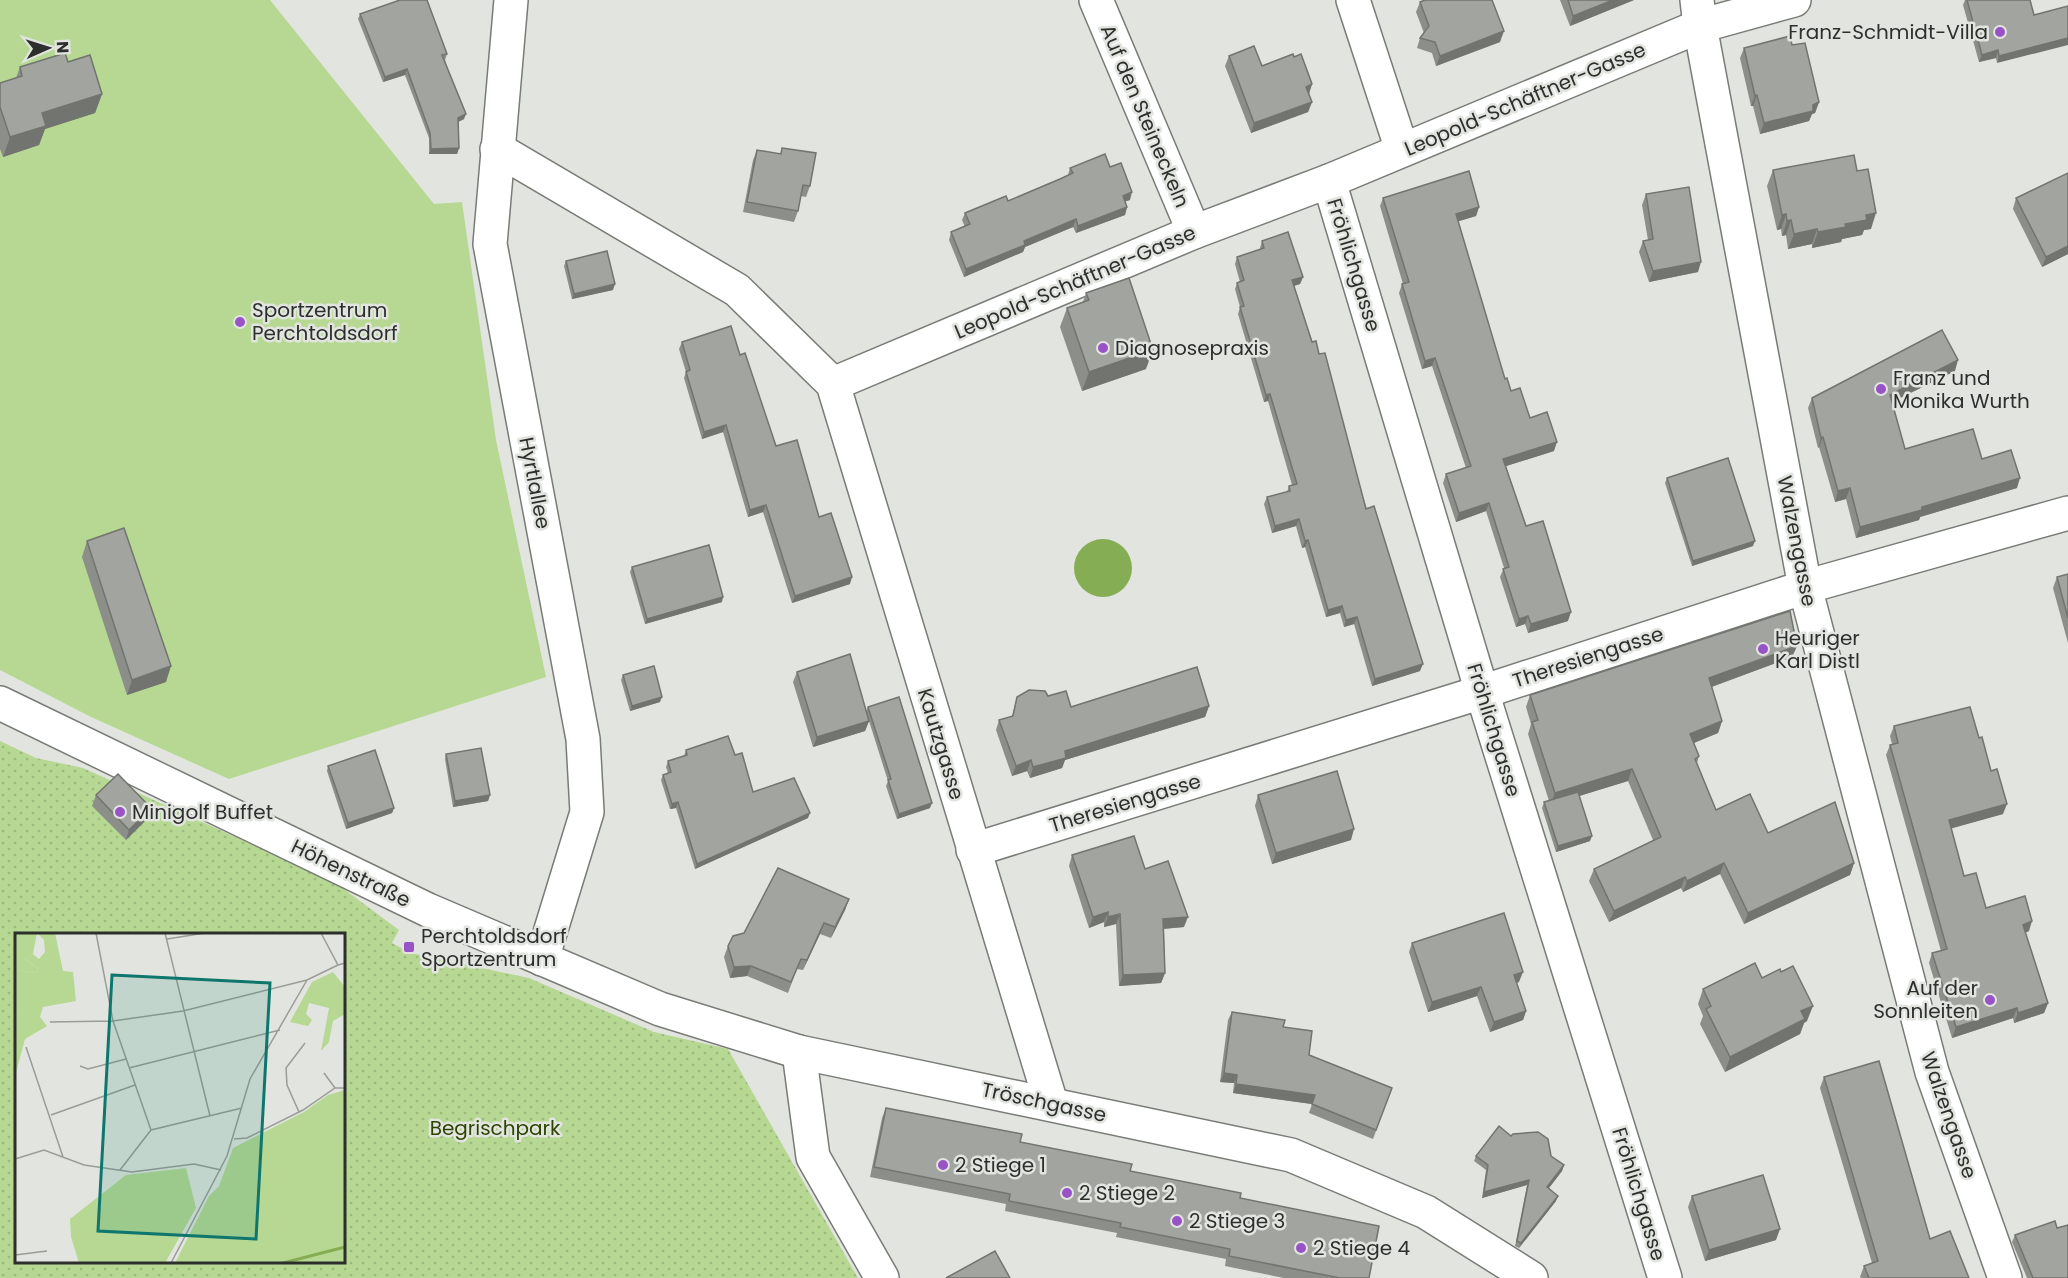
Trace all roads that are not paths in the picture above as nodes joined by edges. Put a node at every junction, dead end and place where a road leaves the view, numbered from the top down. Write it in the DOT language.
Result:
graph roads {
  1 [pos="511,0"];
  2 [pos="1096,0"];
  3 [pos="1353,0"];
  4 [pos="1794,0"];
  5 [pos="1699,13"];
  6 [pos="497,148"];
  7 [pos="1402,150"];
  8 [pos="1329,181"];
  9 [pos="1194,232"];
  10 [pos="833,384"];
  11 [pos="2068,513"];
  12 [pos="1805,587"];
  13 [pos="1482,692"];
  14 [pos="0,703"];
  15 [pos="973,850"];
  16 [pos="542,959"];
  17 [pos="799,1052"];
  18 [pos="1051,1103"];
  19 [pos="882,1278"];
  20 [pos="1531,1278"];
  21 [pos="1665,1278"];
  22 [pos="2005,1278"];
  1 -- 6 [label="street, Hyrtlallee"];
  2 -- 9 [label="street, Auf den Steineckeln"];
  3 -- 7 [label="street"];
  4 -- 5 [label="street, Leopold-Schäftner-Gasse"];
  5 -- 7 [label="street, Leopold-Schäftner-Gasse"];
  5 -- 12 [label="street, Walzengasse"];
  6 -- 10 [label="street"];
  6 -- 16 [label="street, Hyrtlallee"];
  7 -- 8 [label="street, Leopold-Schäftner-Gasse"];
  8 -- 9 [label="street, Leopold-Schäftner-Gasse"];
  8 -- 13 [label="street, Fröhlichgasse"];
  9 -- 10 [label="street, Leopold-Schäftner-Gasse"];
  10 -- 15 [label="street, Kautzgasse"];
  11 -- 12 [label="street, Theresiengasse"];
  12 -- 13 [label="street, Theresiengasse"];
  12 -- 22 [label="street, Walzengasse"];
  13 -- 15 [label="street, Theresiengasse"];
  13 -- 21 [label="street, Fröhlichgasse"];
  14 -- 16 [label="street, Höhenstraße"];
  15 -- 18 [label="street, Kautzgasse"];
  16 -- 17 [label="street, Tröschgasse"];
  17 -- 18 [label="street, Tröschgasse"];
  17 -- 19 [label="street"];
  18 -- 20 [label="street, Tröschgasse"];
}
